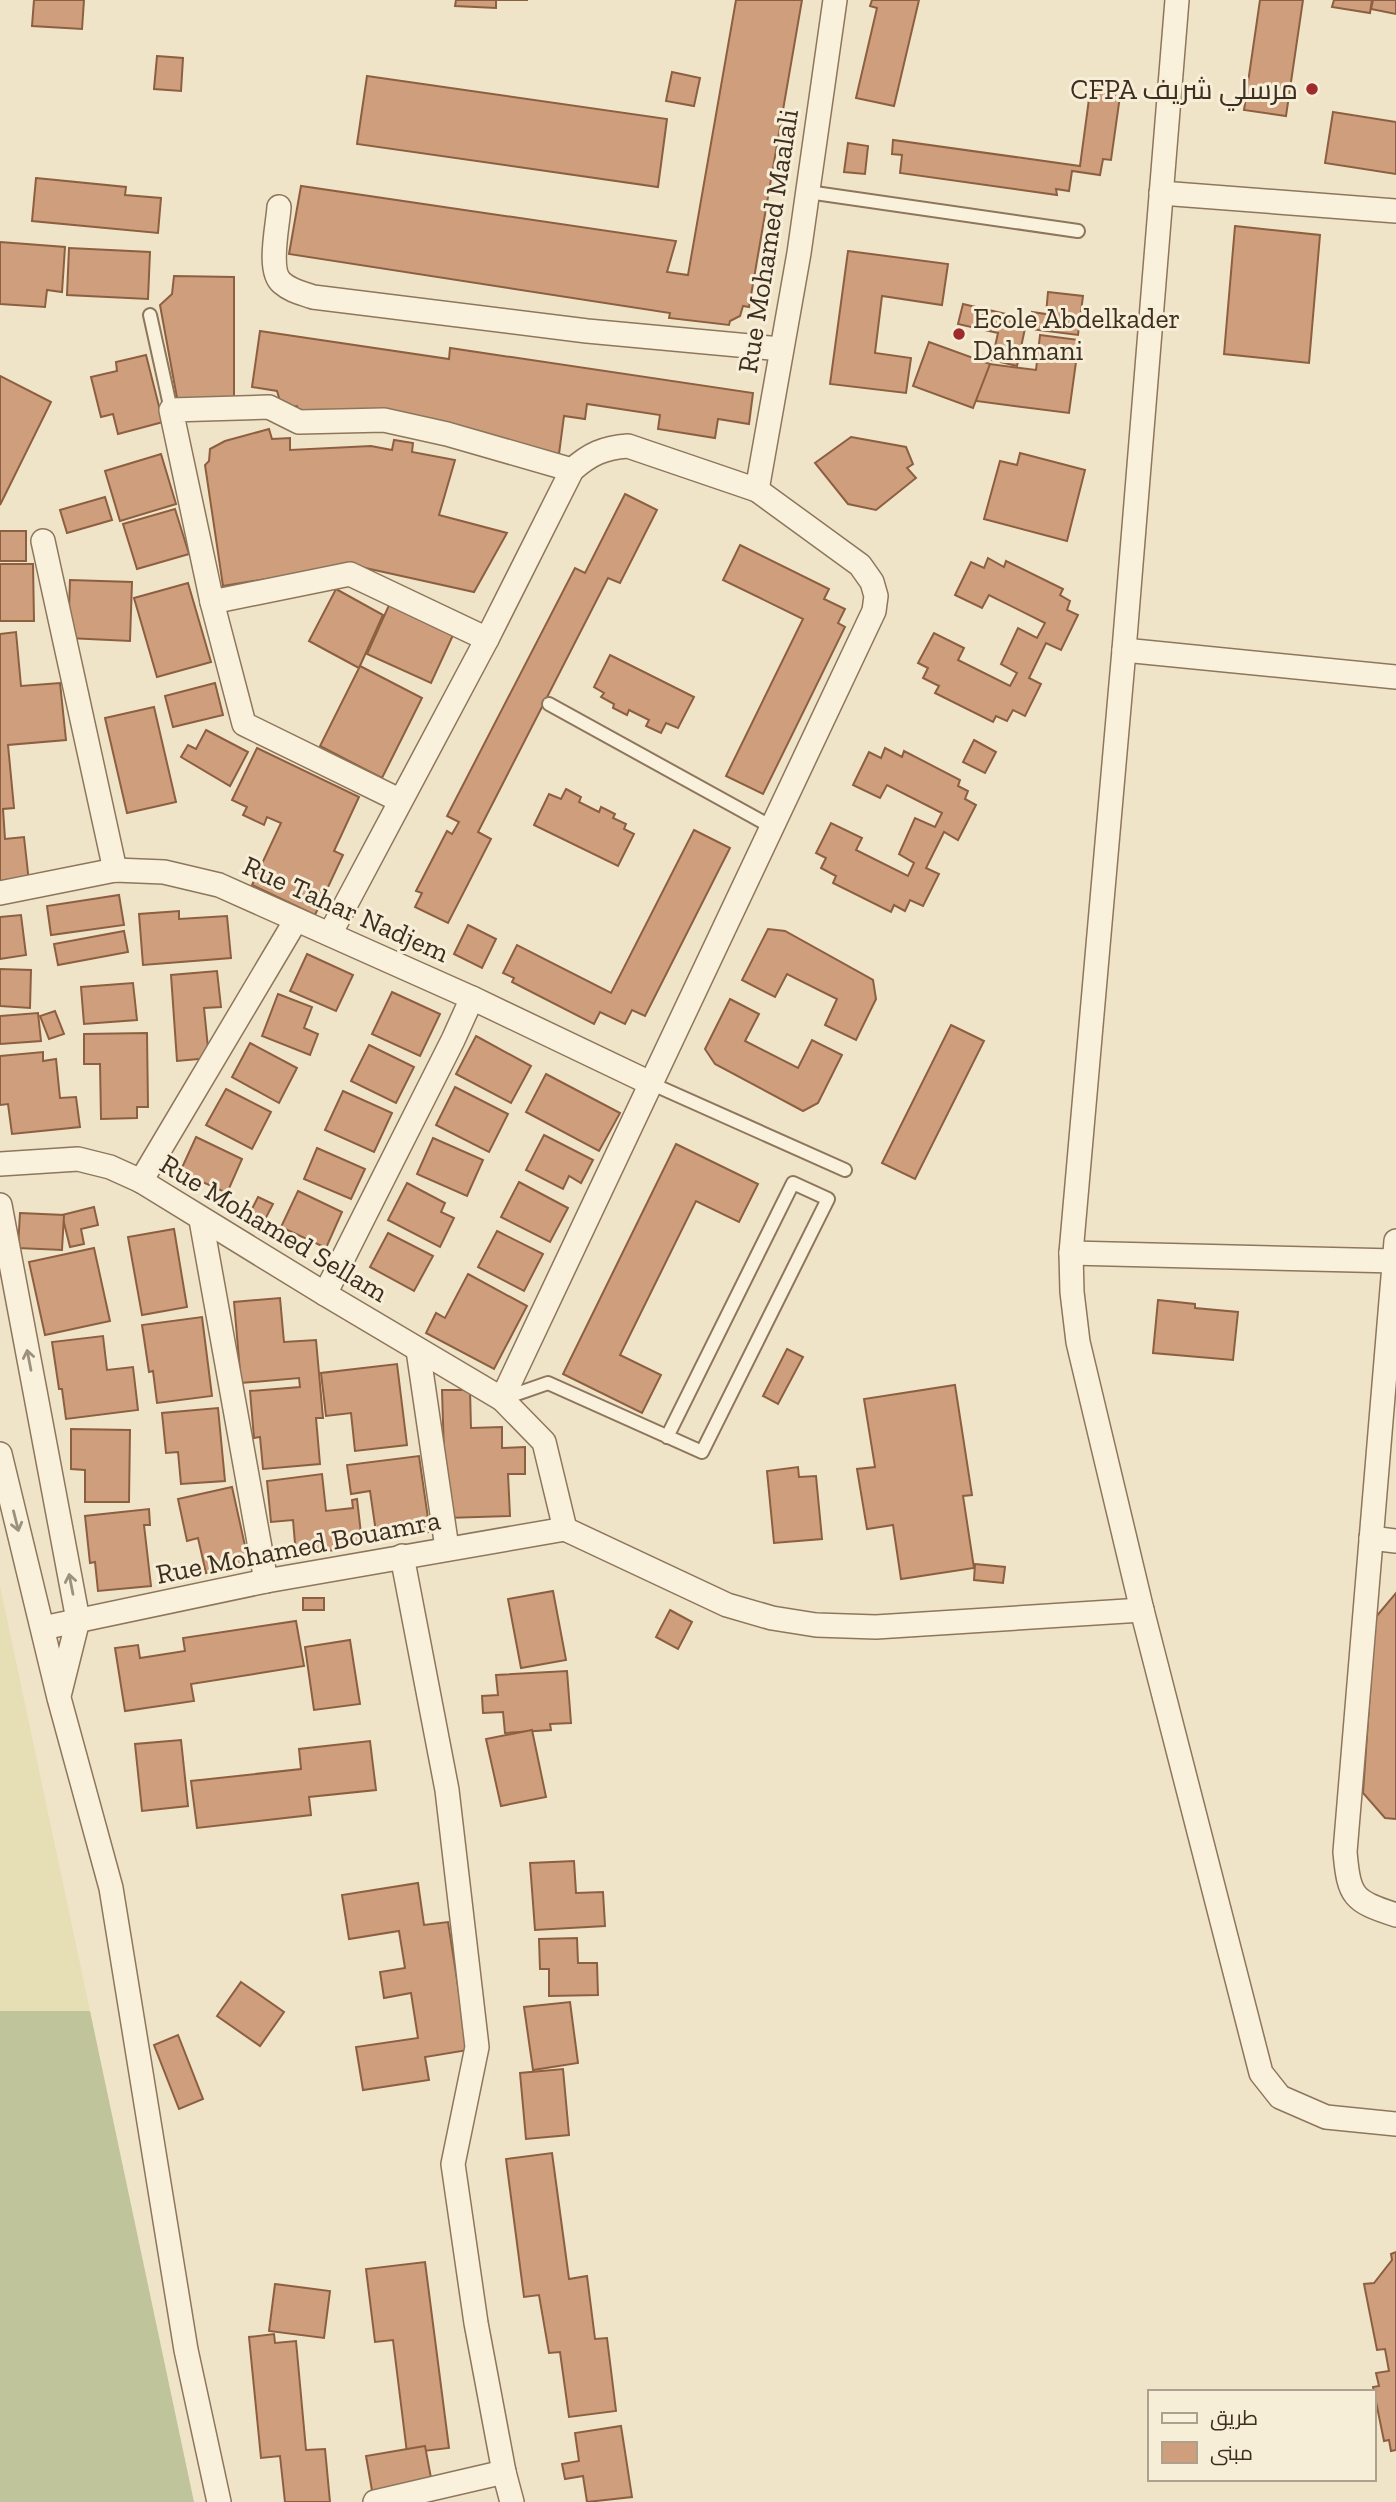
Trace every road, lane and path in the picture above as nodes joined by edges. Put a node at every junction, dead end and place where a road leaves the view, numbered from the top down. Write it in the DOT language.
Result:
graph roads {
  1 [pos="835,0"];
  2 [pos="1177,0"];
  3 [pos="808,192"];
  4 [pos="1161,193"];
  5 [pos="279,207"];
  6 [pos="1396,211"];
  7 [pos="1078,231"];
  8 [pos="150,315"];
  9 [pos="781,349"];
  10 [pos="171,410"];
  11 [pos="572,470"];
  12 [pos="757,491"];
  13 [pos="43,541"];
  14 [pos="212,602"];
  15 [pos="487,639"];
  16 [pos="1124,650"];
  17 [pos="1396,677"];
  18 [pos="549,704"];
  19 [pos="399,800"];
  20 [pos="772,827"];
  21 [pos="115,870"];
  22 [pos="0,893"];
  23 [pos="296,920"];
  24 [pos="330,934"];
  25 [pos="471,998"];
  26 [pos="650,1083"];
  27 [pos="0,1164"];
  28 [pos="845,1170"];
  29 [pos="141,1181"];
  30 [pos="0,1205"];
  31 [pos="201,1220"];
  32 [pos="1070,1252"];
  33 [pos="1395,1268"];
  34 [pos="325,1294"];
  35 [pos="418,1350"];
  36 [pos="502,1399"];
  37 [pos="667,1437"];
  38 [pos="0,1454"];
  39 [pos="565,1529"];
  40 [pos="1371,1538"];
  41 [pos="1396,1541"];
  42 [pos="447,1548"];
  43 [pos="402,1556"];
  44 [pos="266,1581"];
  45 [pos="1142,1610"];
  46 [pos="78,1620"];
  47 [pos="43,1629"];
  48 [pos="59,1698"];
  49 [pos="1396,1915"];
  50 [pos="1396,2124"];
  51 [pos="504,2472"];
  52 [pos="219,2502"];
  53 [pos="375,2502"];
  54 [pos="512,2502"];
  1 -- 3 [label="street, Rue Mohamed Maalali"];
  2 -- 4 [label="street"];
  3 -- 7 [label="lane"];
  3 -- 9 [label="street, Rue Mohamed Maalali"];
  4 -- 6 [label="street"];
  4 -- 16 [label="street"];
  5 -- 9 [label="street"];
  8 -- 10 [label="lane"];
  9 -- 12 [label="street, Rue Mohamed Maalali"];
  10 -- 11 [label="street"];
  10 -- 14 [label="street"];
  11 -- 12 [label="street"];
  11 -- 15 [label="street"];
  12 -- 20 [label="street"];
  13 -- 21 [label="street"];
  14 -- 15 [label="street"];
  14 -- 19 [label="street"];
  15 -- 19 [label="street"];
  16 -- 17 [label="street"];
  16 -- 32 [label="street"];
  18 -- 20 [label="lane"];
  19 -- 24 [label="street"];
  20 -- 26 [label="street"];
  21 -- 22 [label="street, Rue Tahar Nadjem"];
  21 -- 23 [label="street, Rue Tahar Nadjem"];
  23 -- 24 [label="street, Rue Tahar Nadjem"];
  23 -- 29 [label="street"];
  24 -- 25 [label="street, Rue Tahar Nadjem"];
  25 -- 26 [label="street, Rue Tahar Nadjem"];
  25 -- 34 [label="street"];
  26 -- 28 [label="lane"];
  26 -- 36 [label="street"];
  27 -- 29 [label="street, Rue Mohamed Sellam"];
  29 -- 31 [label="street, Rue Mohamed Sellam"];
  46 -- 30 [label="street, one-way"];
  31 -- 34 [label="street, Rue Mohamed Sellam"];
  31 -- 44 [label="street"];
  32 -- 33 [label="street"];
  32 -- 45 [label="street"];
  33 -- 40 [label="street"];
  34 -- 35 [label="street, Rue Mohamed Sellam"];
  35 -- 36 [label="street, Rue Mohamed Sellam"];
  35 -- 42 [label="street"];
  36 -- 37 [label="lane"];
  36 -- 39 [label="street, Rue Mohamed Sellam"];
  38 -- 47 [label="street, one-way"];
  39 -- 42 [label="street, Rue Mohamed Bouamra"];
  39 -- 45 [label="street"];
  40 -- 41 [label="street"];
  40 -- 49 [label="street"];
  42 -- 43 [label="street, Rue Mohamed Bouamra"];
  43 -- 44 [label="street, Rue Mohamed Bouamra"];
  43 -- 51 [label="street"];
  44 -- 46 [label="street, Rue Mohamed Bouamra"];
  45 -- 50 [label="street"];
  46 -- 47 [label="street, Rue Mohamed Bouamra"];
  46 -- 48 [label="street"];
  47 -- 48 [label="street"];
  48 -- 52 [label="street"];
  51 -- 53 [label="street"];
  51 -- 54 [label="street"];
}
